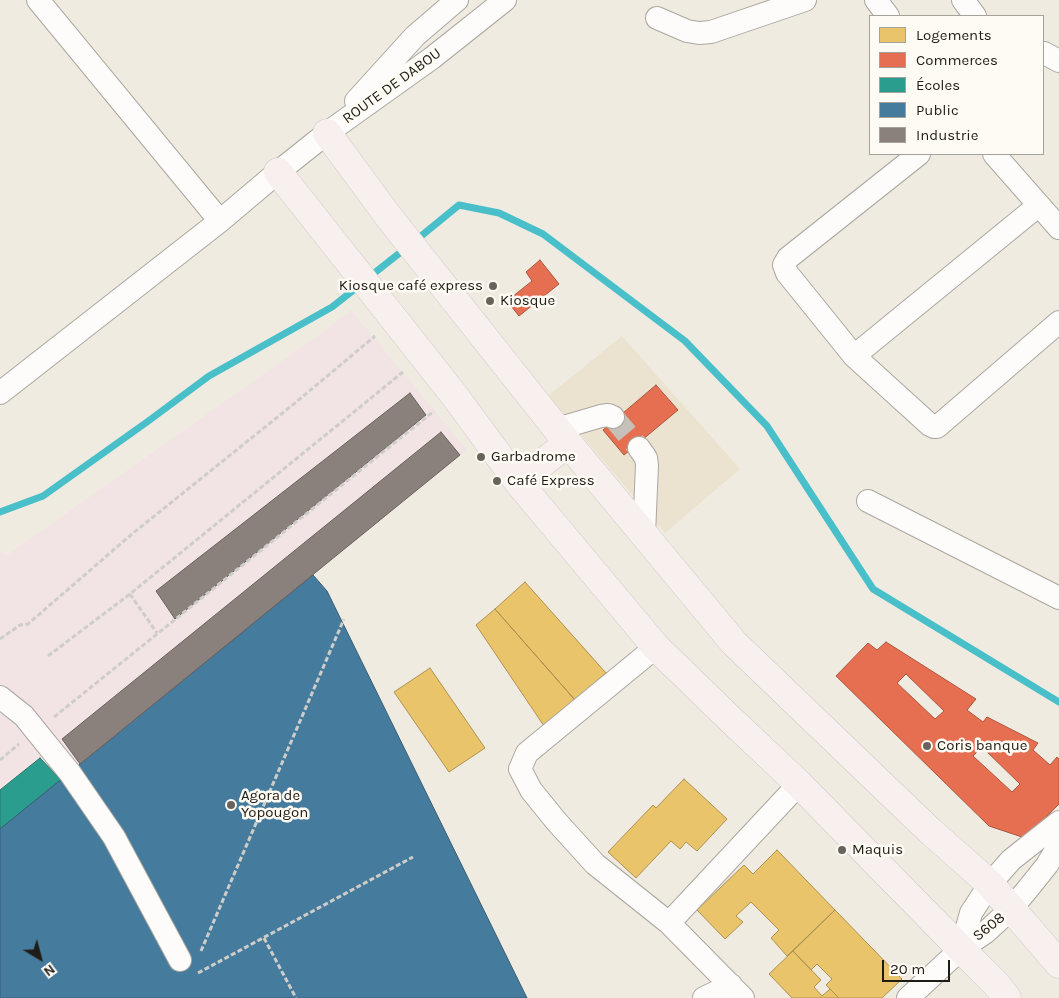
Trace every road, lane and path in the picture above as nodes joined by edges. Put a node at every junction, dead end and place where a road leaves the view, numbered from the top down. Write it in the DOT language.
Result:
graph roads {
  1 [pos="38,0"];
  2 [pos="457,0"];
  3 [pos="505,0"];
  4 [pos="805,0"];
  5 [pos="876,0"];
  6 [pos="963,0"];
  7 [pos="887,15"];
  8 [pos="974,15"];
  9 [pos="657,18"];
  10 [pos="327,133"];
  11 [pos="918,155"];
  12 [pos="995,155"];
  13 [pos="278,172"];
  14 [pos="1039,205"];
  15 [pos="220,221"];
  16 [pos="1059,228"];
  17 [pos="395,320"];
  18 [pos="1059,322"];
  19 [pos="423,356"];
  20 [pos="854,356"];
  21 [pos="0,393"];
  22 [pos="454,394"];
  23 [pos="613,417"];
  24 [pos="562,436"];
  25 [pos="639,448"];
  26 [pos="518,482"];
  27 [pos="868,502"];
  28 [pos="644,534"];
  29 [pos="130,594"];
  30 [pos="1059,598"];
  31 [pos="344,619"];
  32 [pos="157,633"];
  33 [pos="0,640"];
  34 [pos="656,647"];
  35 [pos="48,656"];
  36 [pos="0,696"];
  37 [pos="36,731"];
  38 [pos="0,760"];
  39 [pos="799,784"];
  40 [pos="1059,822"];
  41 [pos="1059,845"];
  42 [pos="413,857"];
  43 [pos="990,884"];
  44 [pos="1011,909"];
  45 [pos="669,923"];
  46 [pos="264,938"];
  47 [pos="961,948"];
  48 [pos="201,951"];
  49 [pos="1059,964"];
  50 [pos="189,967"];
  51 [pos="737,992"];
  52 [pos="296,998"];
  53 [pos="704,998"];
  54 [pos="908,998"];
  55 [pos="1007,998"];
  1 -- 15 [label="street"];
  2 -- 10 [label="street"];
  3 -- 10 [label="street, ROUTE DE DABOU"];
  4 -- 9 [label="street"];
  5 -- 7 [label="street"];
  6 -- 8 [label="street"];
  10 -- 13 [label="street, ROUTE DE DABOU"];
  10 -- 24 [label="main road"];
  11 -- 20 [label="street"];
  12 -- 14 [label="street"];
  13 -- 15 [label="street, ROUTE DE DABOU"];
  13 -- 17 [label="main road"];
  14 -- 16 [label="street"];
  14 -- 20 [label="street"];
  15 -- 21 [label="street, ROUTE DE DABOU"];
  17 -- 19 [label="main road"];
  17 -- 33 [label="path"];
  18 -- 20 [label="street"];
  19 -- 22 [label="main road"];
  19 -- 29 [label="path"];
  22 -- 26 [label="main road"];
  22 -- 32 [label="path"];
  23 -- 24 [label="street"];
  24 -- 26 [label="main road"];
  24 -- 28 [label="main road"];
  25 -- 28 [label="street"];
  26 -- 34 [label="main road"];
  27 -- 30 [label="street"];
  28 -- 43 [label="main road"];
  29 -- 32 [label="path"];
  29 -- 35 [label="path"];
  31 -- 48 [label="path"];
  32 -- 37 [label="path"];
  34 -- 39 [label="main road"];
  34 -- 45 [label="street"];
  36 -- 37 [label="street"];
  37 -- 38 [label="path"];
  37 -- 50 [label="street"];
  39 -- 45 [label="street"];
  39 -- 47 [label="main road"];
  40 -- 43 [label="street, S608"];
  41 -- 44 [label="street, S608"];
  42 -- 46 [label="path"];
  43 -- 44 [label="main road"];
  43 -- 47 [label="street, S608"];
  44 -- 47 [label="street, S608"];
  44 -- 49 [label="main road"];
  45 -- 51 [label="street"];
  46 -- 50 [label="path"];
  46 -- 52 [label="path"];
  47 -- 54 [label="street"];
  47 -- 55 [label="main road"];
  51 -- 53 [label="street"];
}
